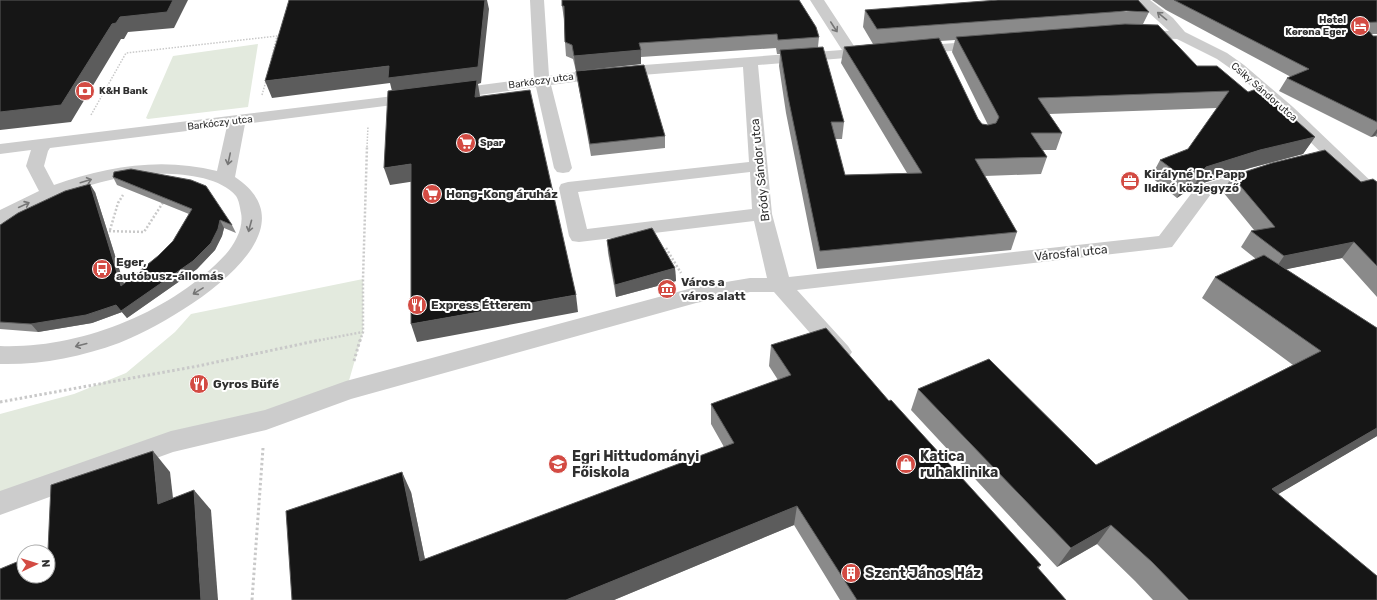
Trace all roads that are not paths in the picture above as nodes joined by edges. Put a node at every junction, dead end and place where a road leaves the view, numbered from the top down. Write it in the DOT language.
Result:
graph roads {
  1 [pos="537,0"];
  2 [pos="817,0"];
  3 [pos="1142,0"];
  4 [pos="1126,34"];
  5 [pos="1180,35"];
  6 [pos="996,44"];
  7 [pos="904,50"];
  8 [pos="881,52"];
  9 [pos="852,54"];
  10 [pos="750,61"];
  11 [pos="542,81"];
  12 [pos="237,121"];
  13 [pos="45,144"];
  14 [pos="0,149"];
  15 [pos="1332,154"];
  16 [pos="1309,160"];
  17 [pos="758,166"];
  18 [pos="563,168"];
  19 [pos="1271,169"];
  20 [pos="225,179"];
  21 [pos="1374,189"];
  22 [pos="49,193"];
  23 [pos="762,214"];
  24 [pos="0,218"];
  25 [pos="780,285"];
  26 [pos="0,355"];
  27 [pos="854,367"];
  28 [pos="0,502"];
  1 -- 11 [label="street"];
  2 -- 9 [label="street, one-way"];
  5 -- 3 [label="street, Csiky Sándor utca, one-way"];
  4 -- 5 [label="street"];
  5 -- 15 [label="street, Csiky Sándor utca"];
  6 -- 7 [label="street"];
  8 -- 9 [label="street, Barkóczy utca"];
  9 -- 10 [label="street, Barkóczy utca"];
  10 -- 11 [label="street, Barkóczy utca"];
  10 -- 17 [label="street, Bródy Sándor utca"];
  11 -- 12 [label="street, Barkóczy utca"];
  11 -- 18 [label="street"];
  12 -- 13 [label="street, Barkóczy utca"];
  12 -- 20 [label="street, one-way"];
  13 -- 14 [label="street, Barkóczy utca"];
  13 -- 22 [label="street"];
  15 -- 16 [label="street"];
  15 -- 21 [label="street, Csiky Sándor utca"];
  17 -- 23 [label="street, Bródy Sándor utca"];
  17 -- 23 [label="street"];
  19 -- 25 [label="street, Városfal utca"];
  22 -- 20 [label="street, one-way"];
  20 -- 26 [label="street, one-way"];
  24 -- 22 [label="street, one-way"];
  23 -- 25 [label="street, Bródy Sándor utca"];
  25 -- 27 [label="street, Bródy Sándor utca"];
  25 -- 28 [label="street, Városfal utca"];
}
